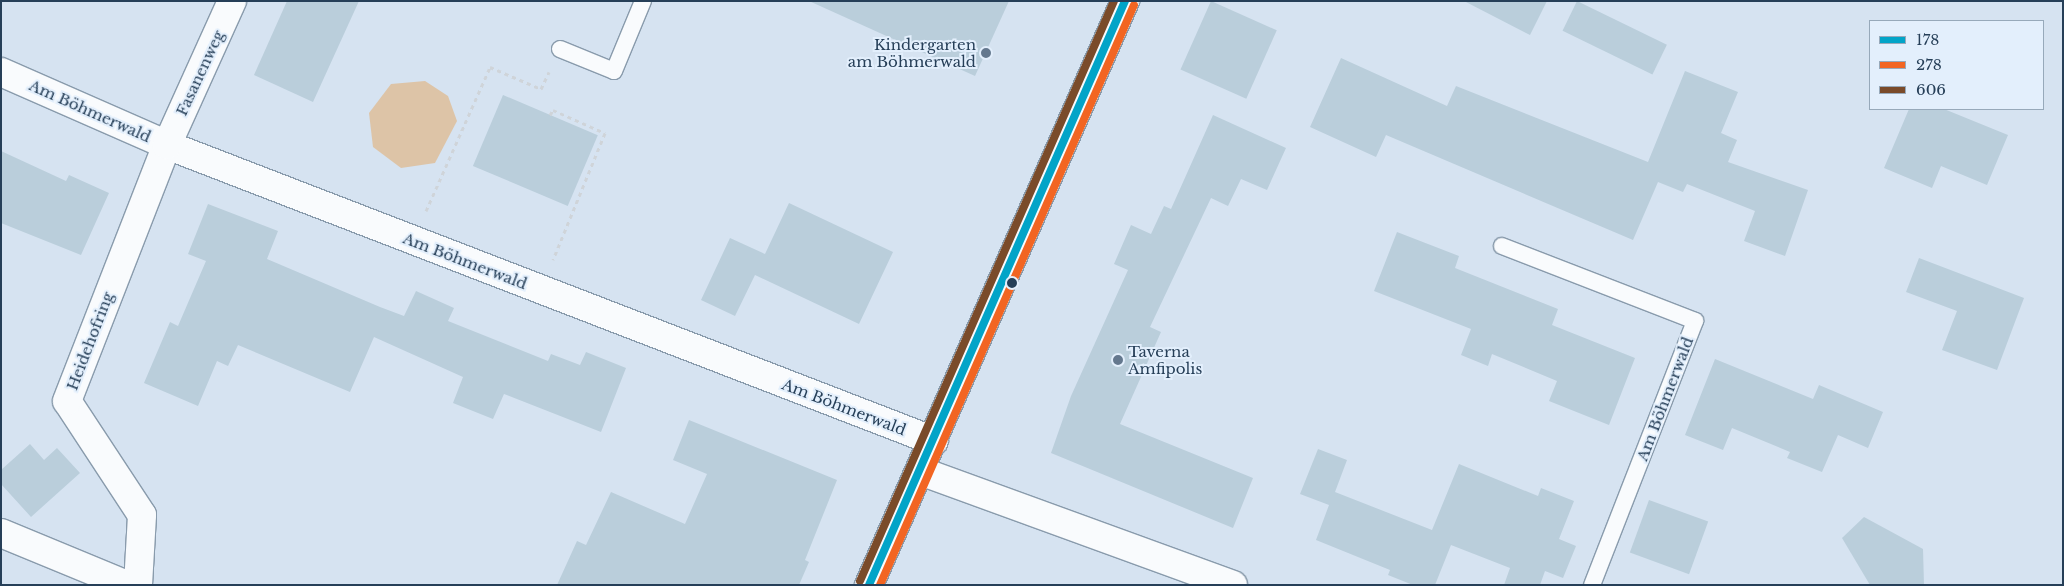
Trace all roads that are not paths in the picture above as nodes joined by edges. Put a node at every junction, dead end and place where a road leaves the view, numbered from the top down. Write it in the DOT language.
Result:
graph roads {
  1 [pos="232,1"];
  2 [pos="643,1"];
  3 [pos="1125,1"];
  4 [pos="560,49"];
  5 [pos="1,72"];
  6 [pos="167,145"];
  7 [pos="1502,246"];
  8 [pos="934,441"];
  9 [pos="920,471"];
  10 [pos="1,533"];
  11 [pos="127,585"];
  12 [pos="138,585"];
  13 [pos="869,585"];
  14 [pos="1233,585"];
  15 [pos="1592,585"];
  1 -- 6 [label="street, Fasanenweg"];
  2 -- 4 [label="lane"];
  3 -- 8 [label="street"];
  5 -- 6 [label="street, Am Böhmerwald"];
  6 -- 8 [label="street, Am Böhmerwald"];
  6 -- 12 [label="street, Heidehofring"];
  7 -- 15 [label="lane, Am Böhmerwald"];
  8 -- 9 [label="street"];
  9 -- 13 [label="street"];
  9 -- 14 [label="street"];
  10 -- 11 [label="street"];
}
